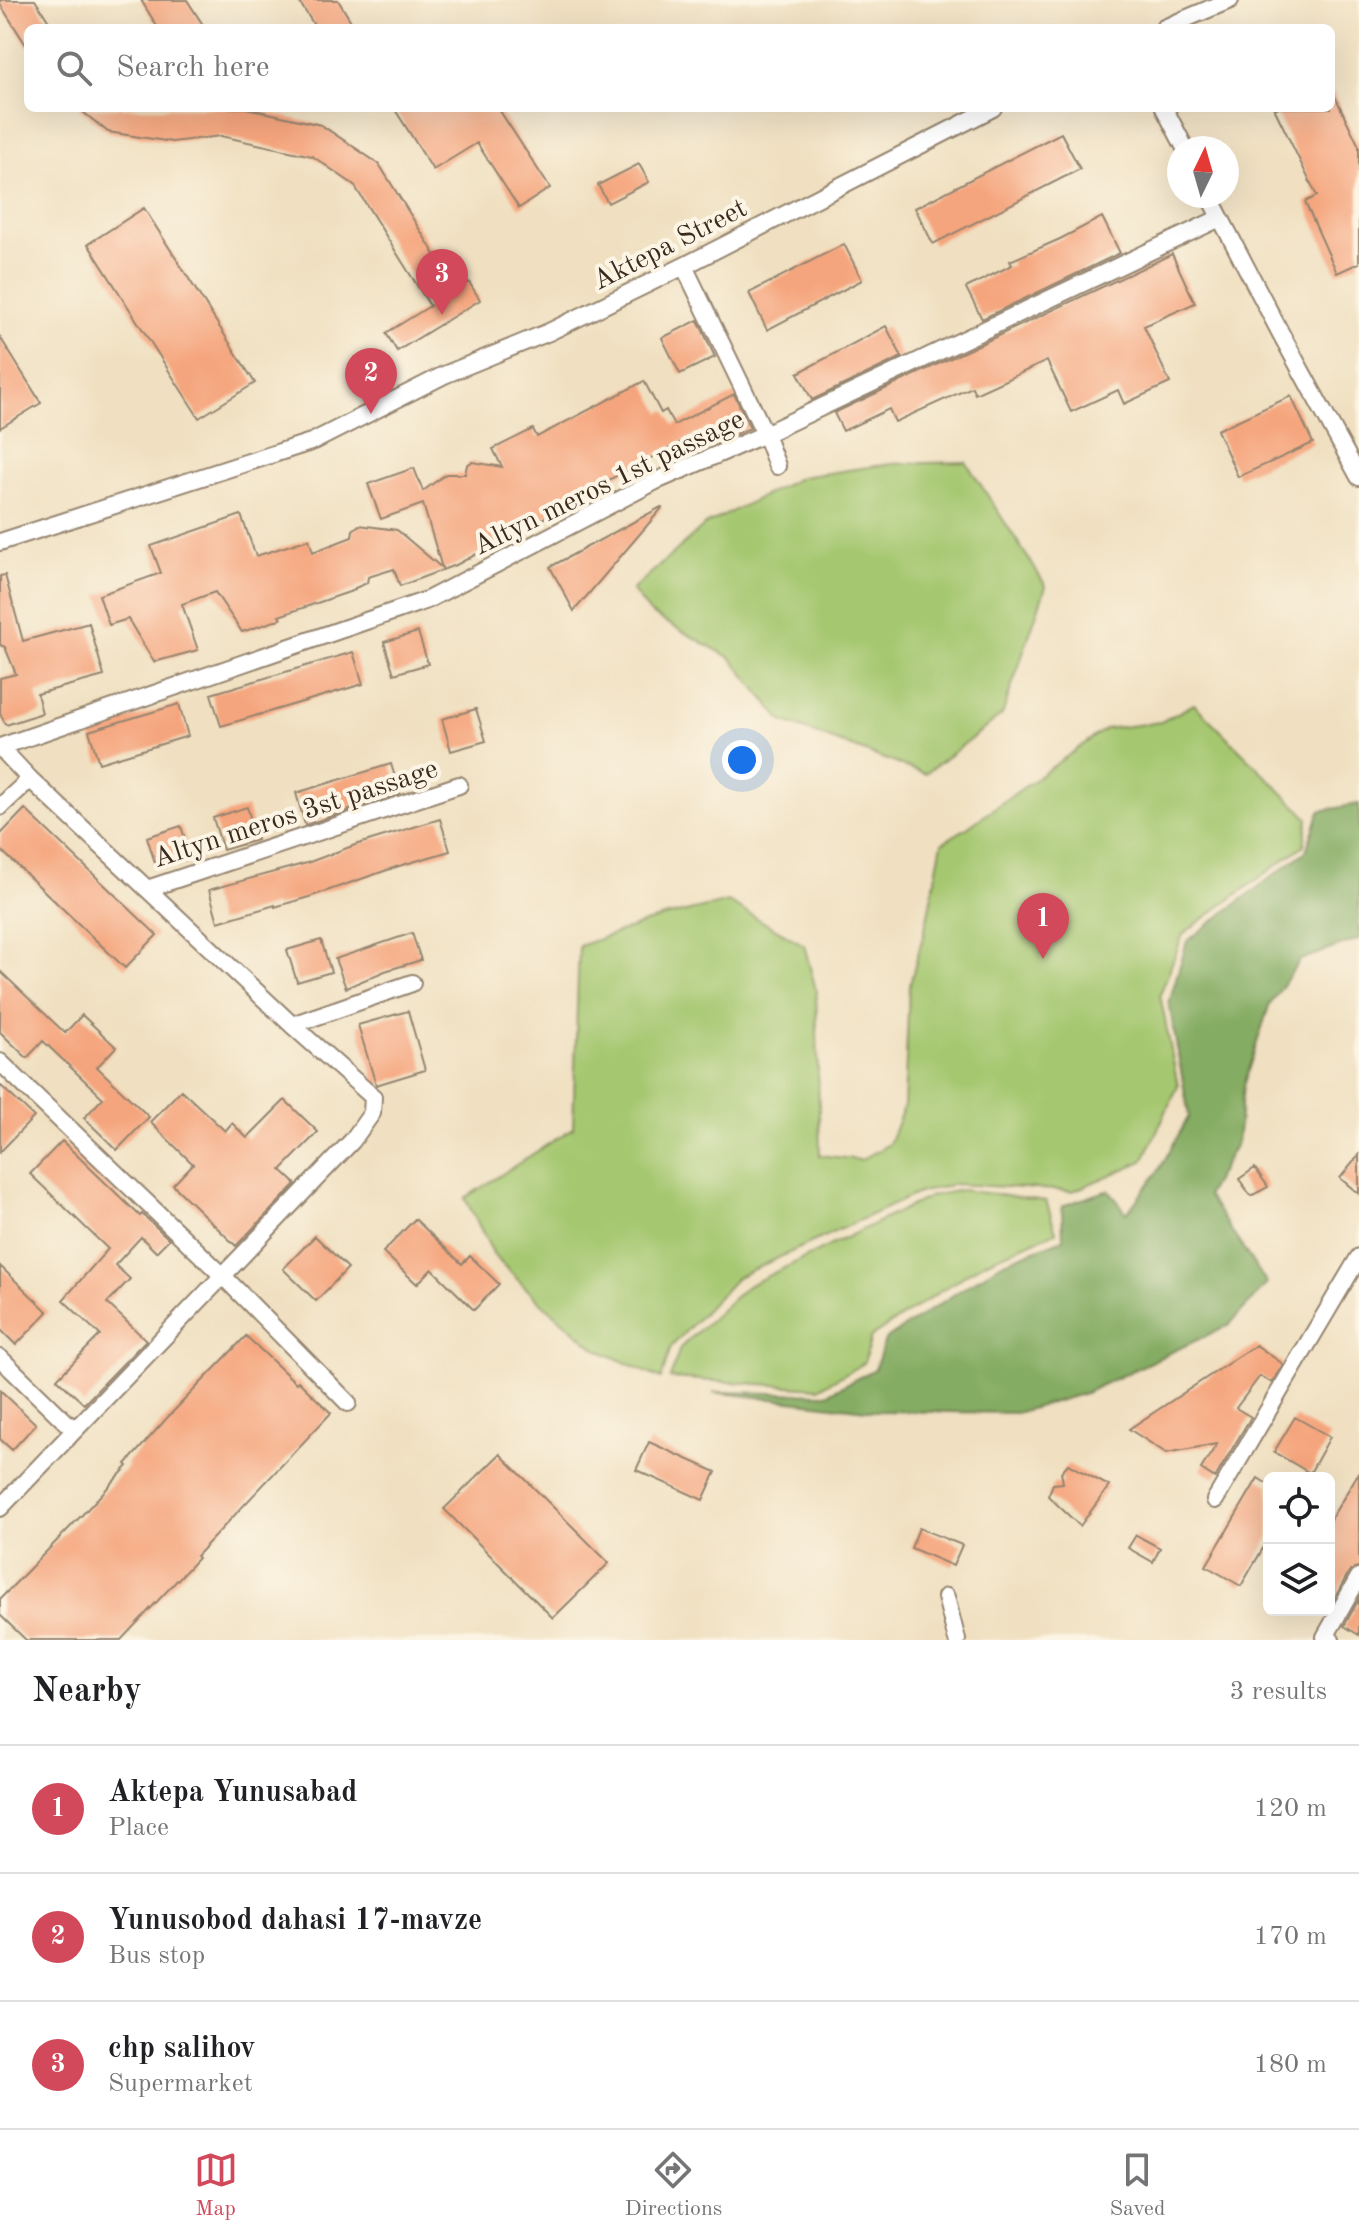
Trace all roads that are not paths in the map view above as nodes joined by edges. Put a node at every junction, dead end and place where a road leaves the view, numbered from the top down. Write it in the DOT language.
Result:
graph roads {
  1 [pos="1230,0"];
  2 [pos="1173,24"];
  3 [pos="985,112"];
  4 [pos="1166,112"];
  5 [pos="1179,136"];
  6 [pos="1215,208"];
  7 [pos="1220,218"];
  8 [pos="684,266"];
  9 [pos="765,434"];
  10 [pos="777,466"];
  11 [pos="1359,477"];
  12 [pos="0,542"];
  13 [pos="0,747"];
  14 [pos="30,779"];
  15 [pos="459,785"];
  16 [pos="0,807"];
  17 [pos="147,889"];
  18 [pos="412,983"];
  19 [pos="292,1025"];
  20 [pos="0,1062"];
  21 [pos="1359,1257"];
  22 [pos="222,1275"];
  23 [pos="0,1358"];
  24 [pos="348,1403"];
  25 [pos="74,1430"];
  26 [pos="1215,1500"];
  27 [pos="0,1508"];
  28 [pos="1359,1577"];
  29 [pos="946,1597"];
  30 [pos="957,1640"];
  31 [pos="1331,1640"];
  1 -- 2 [label="street"];
  3 -- 8 [label="street, Aktepa Street"];
  4 -- 5 [label="street"];
  6 -- 7 [label="street"];
  7 -- 9 [label="street, Altyn meros 1st passage"];
  7 -- 11 [label="street"];
  8 -- 9 [label="street"];
  8 -- 12 [label="street, Aktepa Street"];
  9 -- 10 [label="street"];
  9 -- 13 [label="street, Altyn meros 1st passage"];
  13 -- 14 [label="street"];
  14 -- 16 [label="street"];
  14 -- 17 [label="street"];
  15 -- 17 [label="street, Altyn meros 3st passage"];
  17 -- 19 [label="street"];
  18 -- 19 [label="street"];
  19 -- 22 [label="street"];
  20 -- 22 [label="street"];
  21 -- 26 [label="street"];
  22 -- 24 [label="street"];
  22 -- 25 [label="street"];
  23 -- 25 [label="street"];
  25 -- 27 [label="street"];
  28 -- 31 [label="street"];
  29 -- 30 [label="street"];
}
